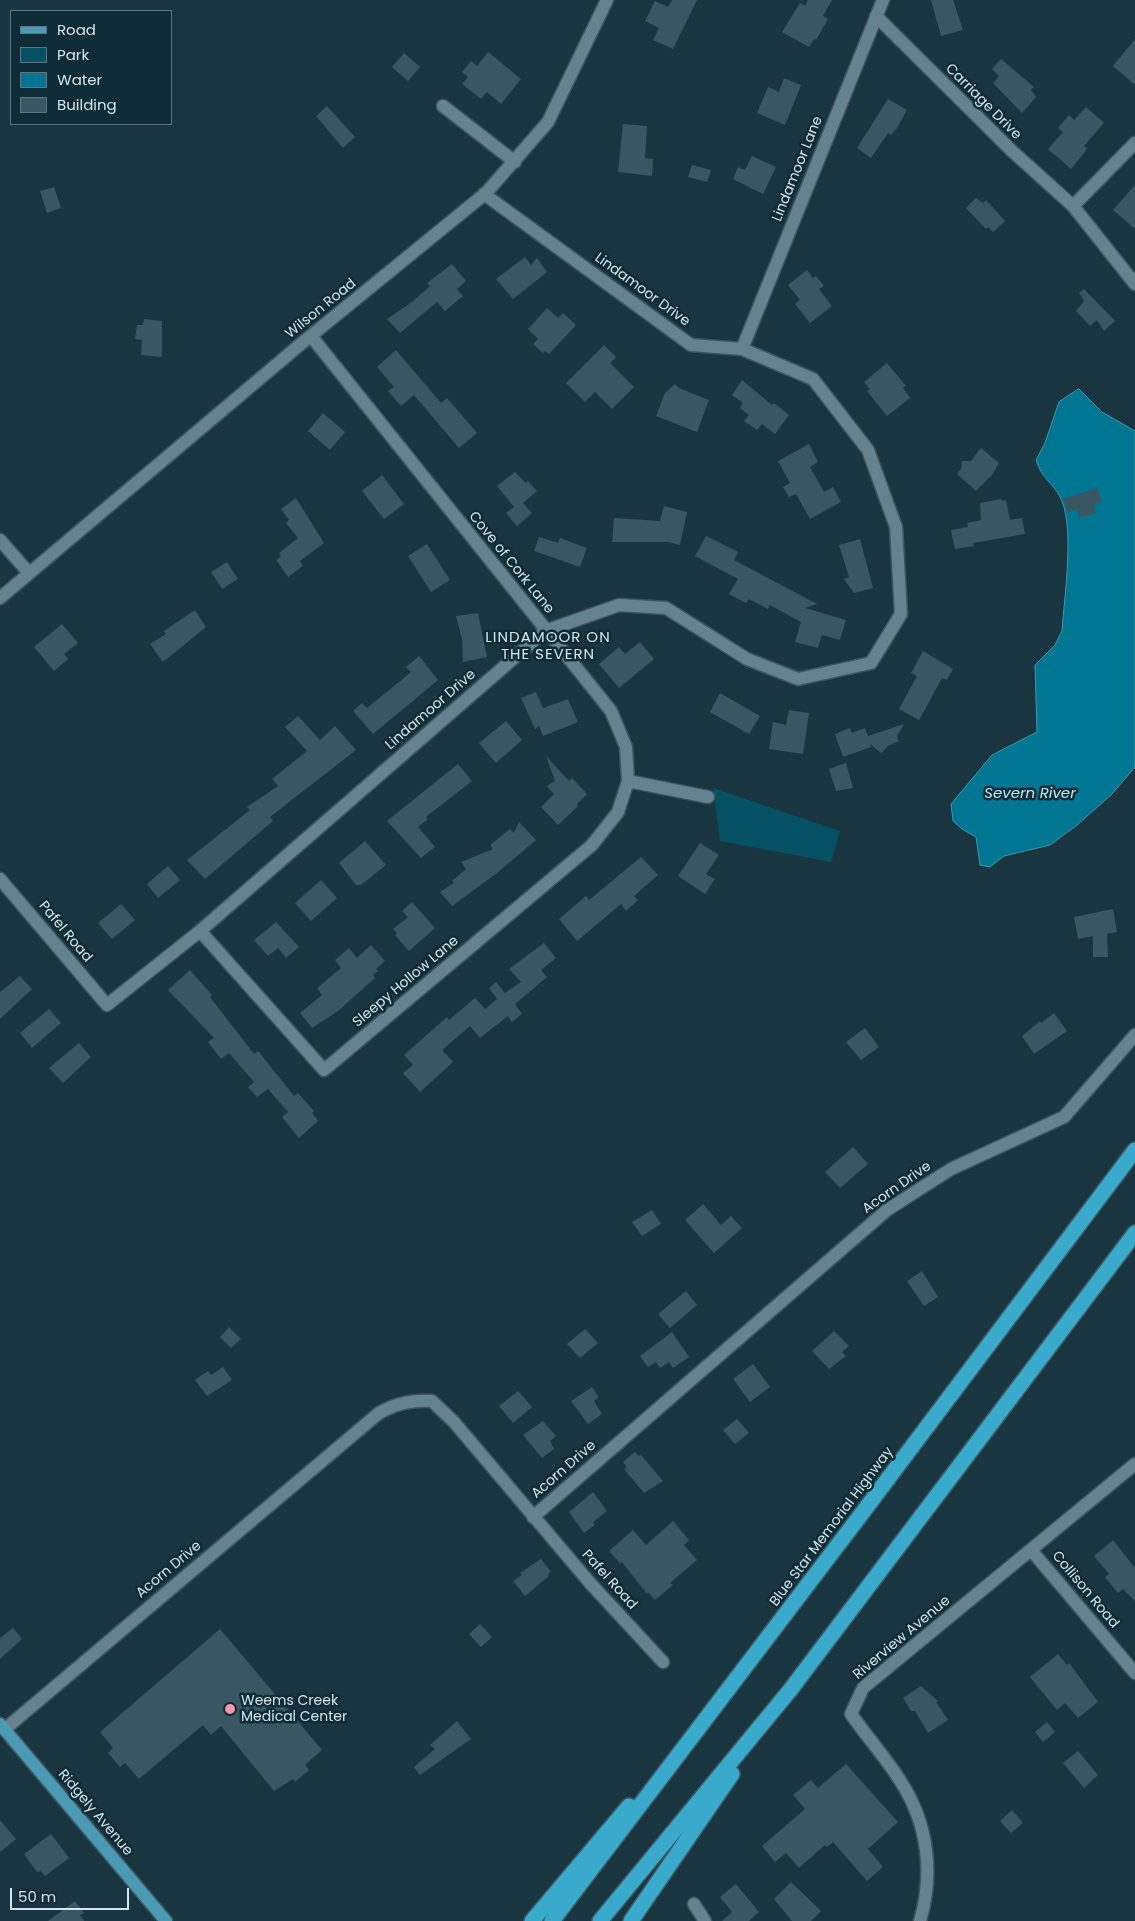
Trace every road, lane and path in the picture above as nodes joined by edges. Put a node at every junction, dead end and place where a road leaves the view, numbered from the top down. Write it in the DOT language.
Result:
graph roads {
  1 [pos="608,0"];
  2 [pos="883,0"];
  3 [pos="876,16"];
  4 [pos="443,106"];
  5 [pos="1135,143"];
  6 [pos="515,162"];
  7 [pos="484,194"];
  8 [pos="1073,206"];
  9 [pos="1135,284"];
  10 [pos="311,336"];
  11 [pos="742,349"];
  12 [pos="0,540"];
  13 [pos="28,572"];
  14 [pos="0,598"];
  15 [pos="546,631"];
  16 [pos="628,781"];
  17 [pos="708,797"];
  18 [pos="0,879"];
  19 [pos="200,930"];
  20 [pos="107,1005"];
  21 [pos="1135,1035"];
  22 [pos="1135,1150"];
  23 [pos="1135,1233"];
  24 [pos="1135,1464"];
  25 [pos="533,1517"];
  26 [pos="1031,1550"];
  27 [pos="663,1662"];
  28 [pos="1135,1673"];
  29 [pos="739,1677"];
  30 [pos="791,1689"];
  31 [pos="2,1726"];
  32 [pos="694,1904"];
  33 [pos="166,1921"];
  34 [pos="532,1921"];
  35 [pos="552,1921"];
  36 [pos="600,1921"];
  37 [pos="631,1921"];
  38 [pos="705,1921"];
  39 [pos="920,1921"];
  1 -- 6 [label="street, Wilson Road"];
  2 -- 3 [label="street, Lindamoor Lane"];
  3 -- 8 [label="street, Carriage Drive"];
  3 -- 11 [label="street, Lindamoor Lane"];
  4 -- 6 [label="street"];
  5 -- 8 [label="street"];
  6 -- 7 [label="street, Wilson Road"];
  7 -- 10 [label="street, Wilson Road"];
  7 -- 11 [label="street, Lindamoor Drive"];
  8 -- 9 [label="street, Carriage Drive"];
  10 -- 13 [label="street, Wilson Road"];
  10 -- 15 [label="street, Cove of Cork Lane"];
  11 -- 15 [label="street, Lindamoor Drive"];
  12 -- 13 [label="street"];
  13 -- 14 [label="street, Wilson Road"];
  15 -- 16 [label="street, Cove of Cork Lane"];
  15 -- 19 [label="street, Lindamoor Drive"];
  16 -- 17 [label="street"];
  16 -- 19 [label="street, Sleepy Hollow Lane"];
  18 -- 20 [label="street, Pafel Road"];
  19 -- 20 [label="street, Lindamoor Drive"];
  21 -- 25 [label="street, Acorn Drive"];
  22 -- 29 [label="highway, Blue Star Memorial Highway"];
  23 -- 30 [label="highway"];
  24 -- 26 [label="street, Riverview Avenue"];
  25 -- 27 [label="street, Pafel Road"];
  25 -- 31 [label="street, Acorn Drive"];
  26 -- 28 [label="street, Collison Road"];
  26 -- 39 [label="street, Riverview Avenue"];
  29 -- 34 [label="highway"];
  29 -- 35 [label="highway, Blue Star Memorial Highway"];
  30 -- 36 [label="highway"];
  30 -- 37 [label="highway"];
  31 -- 33 [label="main road, Ridgely Avenue"];
  32 -- 38 [label="street"];
}
